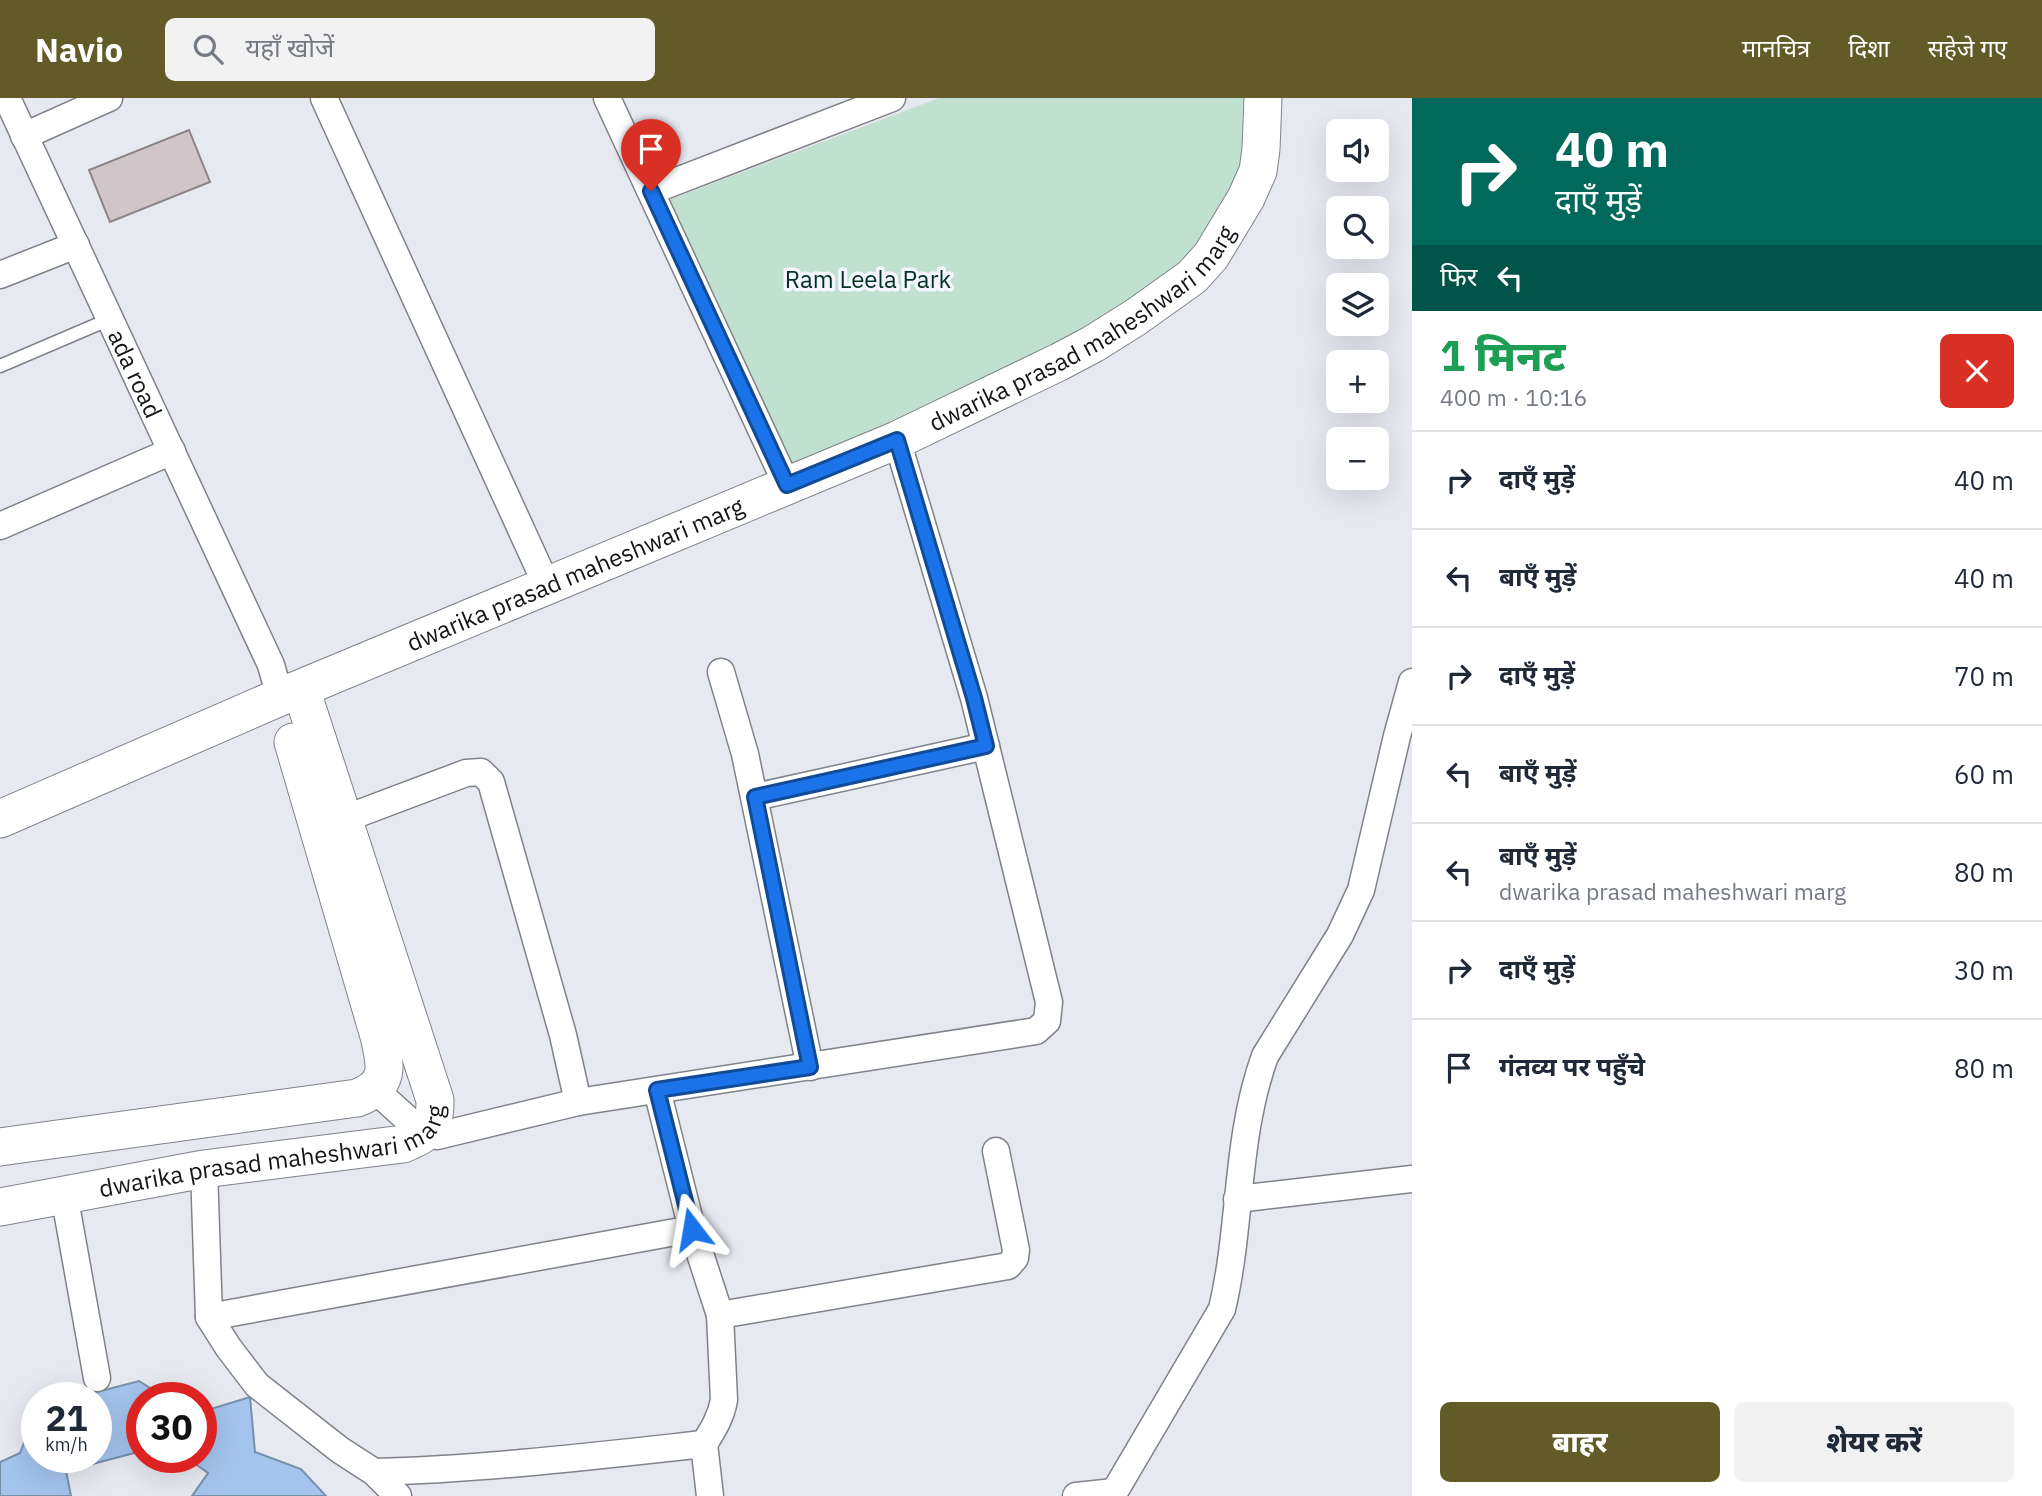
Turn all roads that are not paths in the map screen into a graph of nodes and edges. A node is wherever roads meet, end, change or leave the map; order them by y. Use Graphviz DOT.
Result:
graph roads {
  1 [pos="7,98"];
  2 [pos="109,98"];
  3 [pos="324,98"];
  4 [pos="607,98"];
  5 [pos="892,98"];
  6 [pos="1263,98"];
  7 [pos="24,136"];
  8 [pos="651,191"];
  9 [pos="75,245"];
  10 [pos="0,275"];
  11 [pos="110,319"];
  12 [pos="0,366"];
  13 [pos="897,440"];
  14 [pos="172,452"];
  15 [pos="787,485"];
  16 [pos="0,526"];
  17 [pos="547,586"];
  18 [pos="721,672"];
  19 [pos="1411,691"];
  20 [pos="290,693"];
  21 [pos="986,746"];
  22 [pos="755,797"];
  23 [pos="0,819"];
  24 [pos="344,819"];
  25 [pos="810,1067"];
  26 [pos="374,1089"];
  27 [pos="657,1090"];
  28 [pos="578,1102"];
  29 [pos="424,1135"];
  30 [pos="0,1147"];
  31 [pos="996,1151"];
  32 [pos="204,1169"];
  33 [pos="1412,1179"];
  34 [pos="64,1194"];
  35 [pos="1237,1199"];
  36 [pos="0,1207"];
  37 [pos="692,1229"];
  38 [pos="720,1315"];
  39 [pos="209,1317"];
  40 [pos="97,1378"];
  41 [pos="704,1444"];
  42 [pos="374,1472"];
  43 [pos="1113,1494"];
  44 [pos="398,1496"];
  45 [pos="710,1496"];
  46 [pos="1076,1496"];
  1 -- 7 [label="street, ada road"];
  2 -- 7 [label="street"];
  3 -- 17 [label="street"];
  4 -- 8 [label="street"];
  5 -- 8 [label="street"];
  6 -- 13 [label="street, dwarika prasad maheshwari marg"];
  7 -- 9 [label="street, ada road"];
  8 -- 15 [label="street"];
  9 -- 10 [label="street"];
  9 -- 11 [label="street, ada road"];
  11 -- 12 [label="lane"];
  11 -- 14 [label="street, ada road"];
  13 -- 15 [label="street, dwarika prasad maheshwari marg"];
  13 -- 21 [label="street"];
  14 -- 16 [label="street"];
  14 -- 20 [label="street, ada road"];
  15 -- 17 [label="street, dwarika prasad maheshwari marg"];
  17 -- 20 [label="street, dwarika prasad maheshwari marg"];
  18 -- 22 [label="street"];
  19 -- 35 [label="street"];
  20 -- 23 [label="street, dwarika prasad maheshwari marg"];
  20 -- 24 [label="street, dwarika prasad maheshwari marg"];
  20 -- 26 [label="street, dwarika prasad maheshwari marg"];
  21 -- 22 [label="street"];
  21 -- 25 [label="street"];
  22 -- 25 [label="street"];
  24 -- 28 [label="street"];
  24 -- 29 [label="street, dwarika prasad maheshwari marg"];
  25 -- 27 [label="street"];
  26 -- 29 [label="street"];
  26 -- 30 [label="street, dwarika prasad maheshwari marg"];
  27 -- 28 [label="street"];
  27 -- 37 [label="street"];
  28 -- 29 [label="street"];
  29 -- 32 [label="street, dwarika prasad maheshwari marg"];
  31 -- 38 [label="street"];
  32 -- 34 [label="street, dwarika prasad maheshwari marg"];
  32 -- 39 [label="street"];
  33 -- 35 [label="street"];
  34 -- 36 [label="street, dwarika prasad maheshwari marg"];
  34 -- 40 [label="street"];
  35 -- 43 [label="street"];
  37 -- 38 [label="street"];
  37 -- 39 [label="street"];
  38 -- 41 [label="street"];
  39 -- 42 [label="street"];
  41 -- 42 [label="street"];
  41 -- 45 [label="street"];
  42 -- 44 [label="street"];
  43 -- 46 [label="street"];
}
